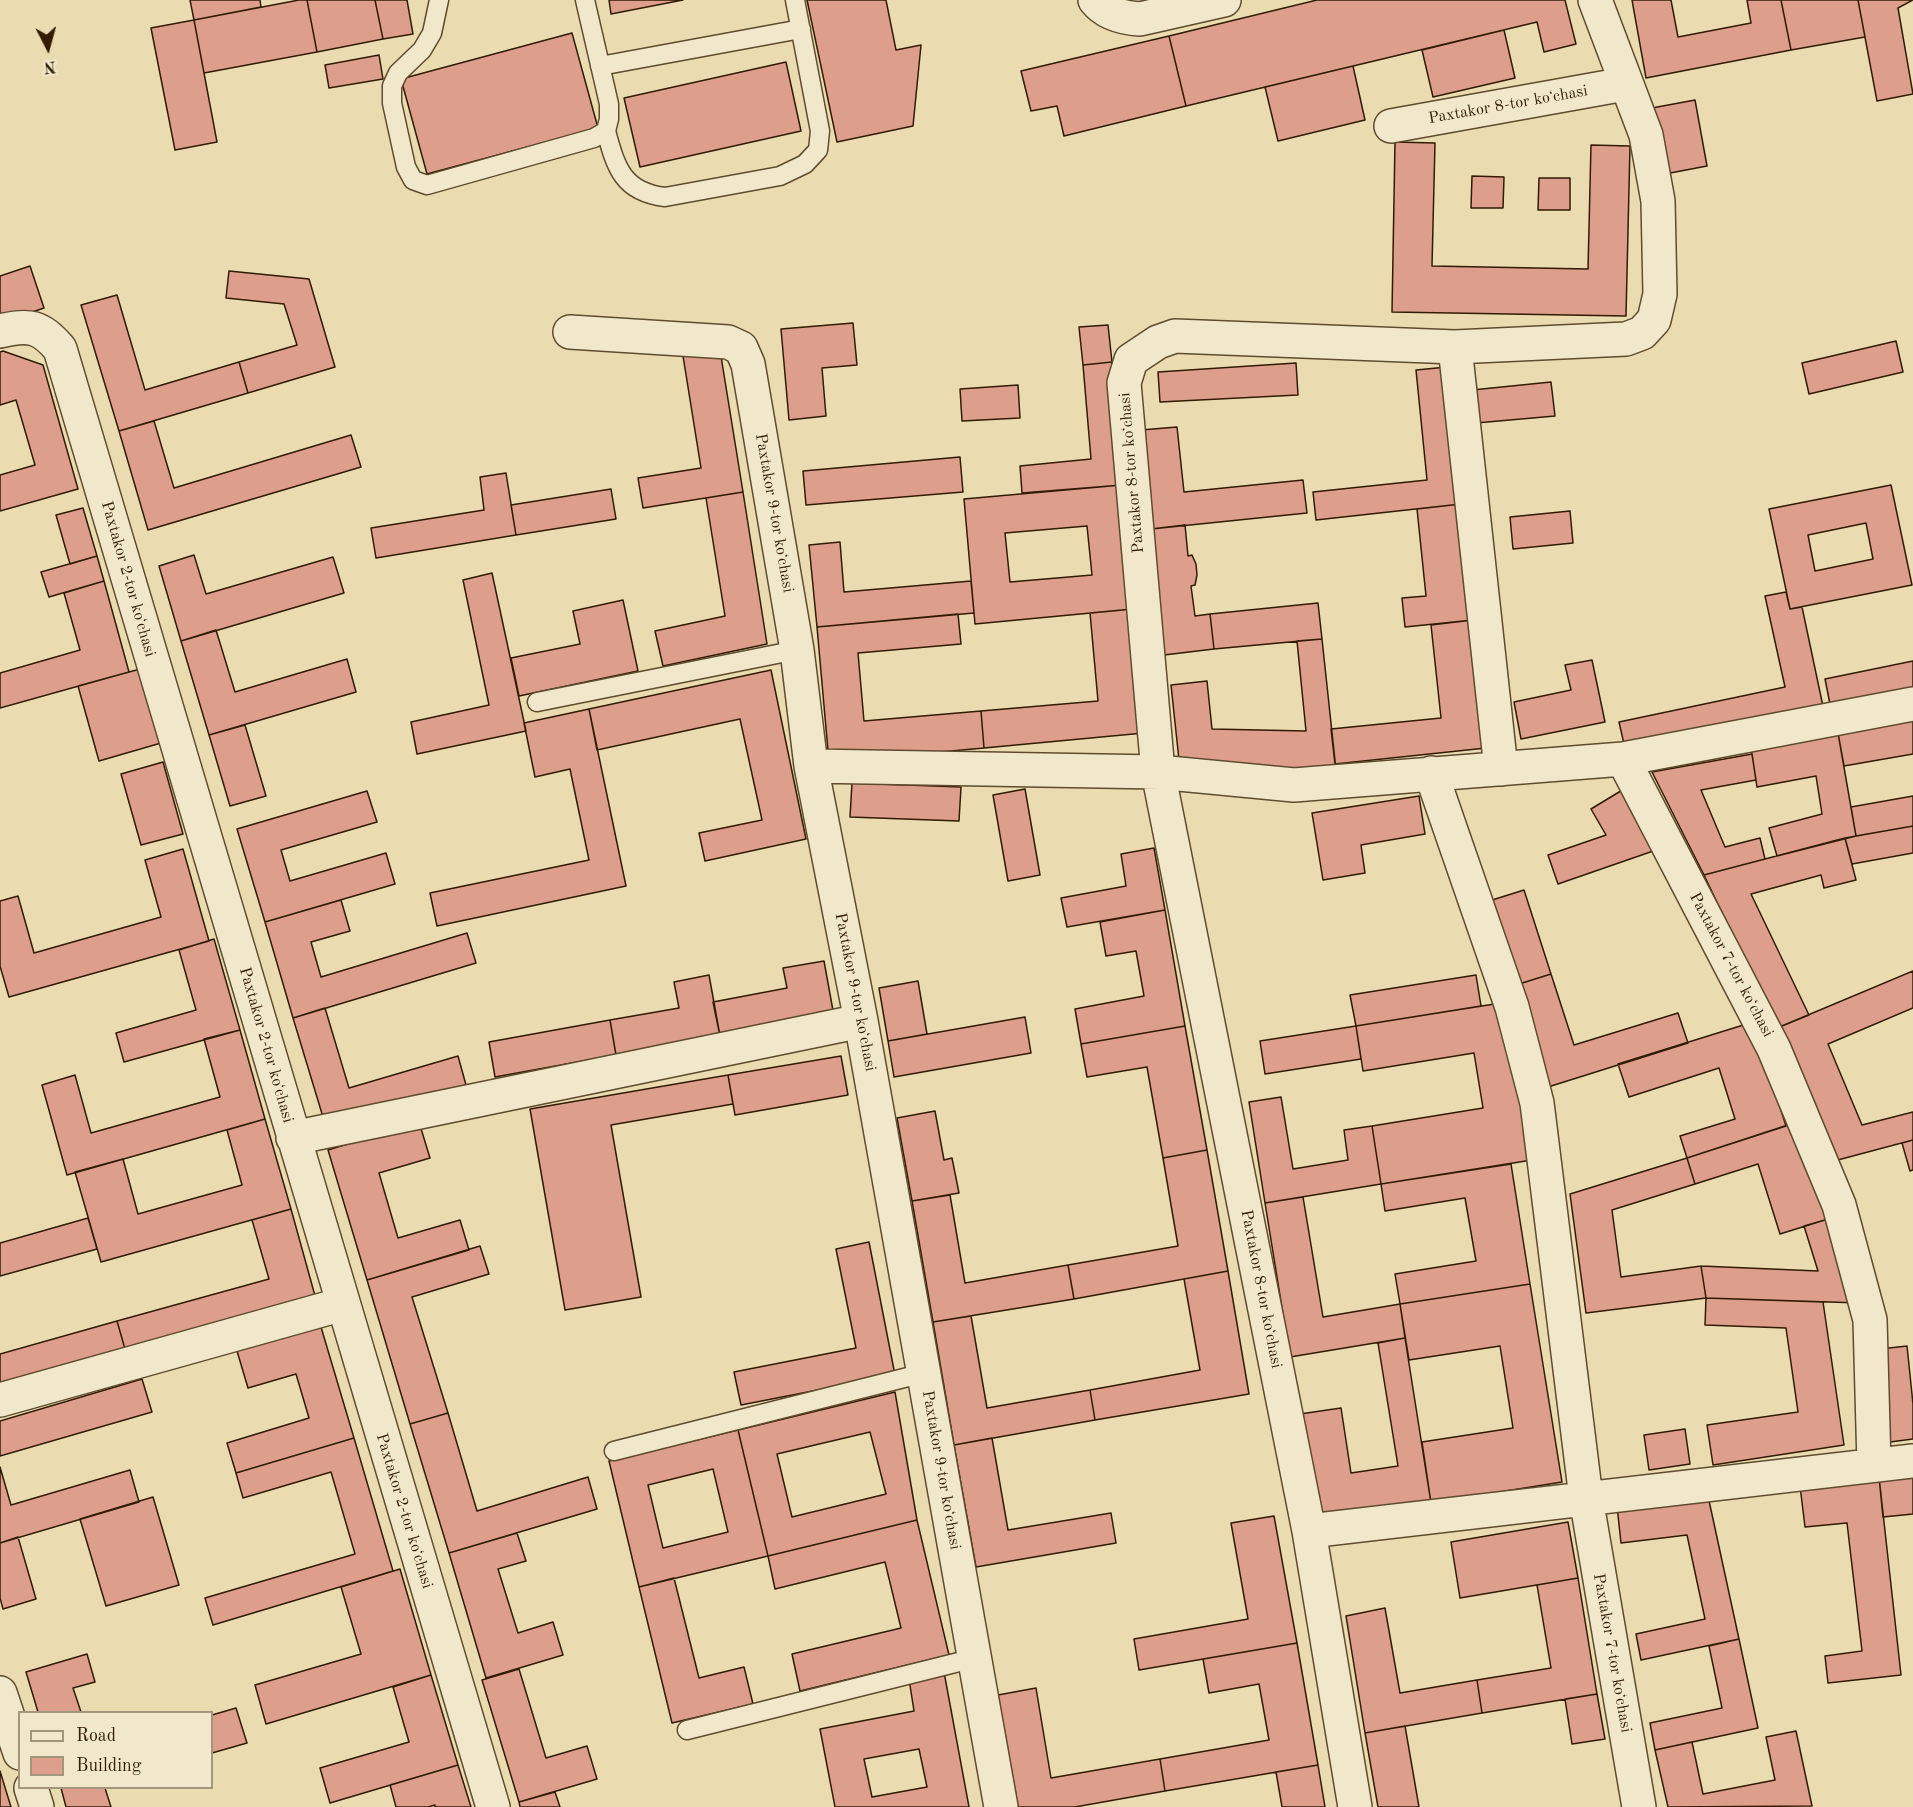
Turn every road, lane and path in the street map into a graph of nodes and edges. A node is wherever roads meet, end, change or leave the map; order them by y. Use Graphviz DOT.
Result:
graph roads {
  1 [pos="440,0"];
  2 [pos="585,0"];
  3 [pos="795,0"];
  4 [pos="1095,0"];
  5 [pos="1224,0"];
  6 [pos="1595,0"];
  7 [pos="801,29"];
  8 [pos="600,66"];
  9 [pos="1625,84"];
  10 [pos="1391,126"];
  11 [pos="606,131"];
  12 [pos="0,331"];
  13 [pos="570,332"];
  14 [pos="1455,347"];
  15 [pos="796,650"];
  16 [pos="537,702"];
  17 [pos="1913,704"];
  18 [pos="1623,759"];
  19 [pos="811,766"];
  20 [pos="1501,769"];
  21 [pos="1158,772"];
  22 [pos="1431,773"];
  23 [pos="861,1021"];
  24 [pos="293,1138"];
  25 [pos="343,1304"];
  26 [pos="924,1372"];
  27 [pos="0,1400"];
  28 [pos="614,1451"];
  29 [pos="1913,1461"];
  30 [pos="1874,1465"];
  31 [pos="1586,1498"];
  32 [pos="1309,1531"];
  33 [pos="975,1658"];
  34 [pos="0,1694"];
  35 [pos="687,1730"];
  36 [pos="18,1747"];
  37 [pos="31,1789"];
  38 [pos="37,1807"];
  39 [pos="493,1807"];
  40 [pos="1001,1807"];
  41 [pos="1355,1807"];
  42 [pos="1638,1807"];
  1 -- 11 [label="lane"];
  2 -- 8 [label="lane"];
  3 -- 7 [label="lane"];
  4 -- 5 [label="street"];
  6 -- 9 [label="street, Paxtakor 8-tor koʻchasi"];
  7 -- 8 [label="lane"];
  7 -- 11 [label="lane"];
  8 -- 11 [label="lane"];
  9 -- 10 [label="street, Paxtakor 8-tor koʻchasi"];
  9 -- 14 [label="street, Paxtakor 8-tor koʻchasi"];
  12 -- 24 [label="street, Paxtakor 2-tor koʻchasi"];
  13 -- 15 [label="street, Paxtakor 9-tor koʻchasi"];
  14 -- 20 [label="street"];
  14 -- 21 [label="street, Paxtakor 8-tor koʻchasi"];
  15 -- 16 [label="lane"];
  15 -- 19 [label="street, Paxtakor 9-tor koʻchasi"];
  17 -- 18 [label="street"];
  18 -- 20 [label="street"];
  18 -- 30 [label="street, Paxtakor 7-tor koʻchasi"];
  19 -- 21 [label="street"];
  19 -- 23 [label="street, Paxtakor 9-tor koʻchasi"];
  20 -- 22 [label="street"];
  21 -- 22 [label="street"];
  21 -- 32 [label="street, Paxtakor 8-tor koʻchasi"];
  22 -- 31 [label="street, Paxtakor 7-tor koʻchasi"];
  23 -- 24 [label="street"];
  23 -- 26 [label="street, Paxtakor 9-tor koʻchasi"];
  24 -- 25 [label="street, Paxtakor 2-tor koʻchasi"];
  25 -- 27 [label="street"];
  25 -- 39 [label="street, Paxtakor 2-tor koʻchasi"];
  26 -- 28 [label="lane"];
  26 -- 33 [label="street, Paxtakor 9-tor koʻchasi"];
  29 -- 30 [label="street"];
  30 -- 31 [label="street"];
  31 -- 32 [label="street"];
  31 -- 42 [label="street, Paxtakor 7-tor koʻchasi"];
  32 -- 41 [label="street, Paxtakor 8-tor koʻchasi"];
  33 -- 35 [label="lane"];
  33 -- 40 [label="street, Paxtakor 9-tor koʻchasi"];
  34 -- 36 [label="street"];
  37 -- 38 [label="street"];
}
